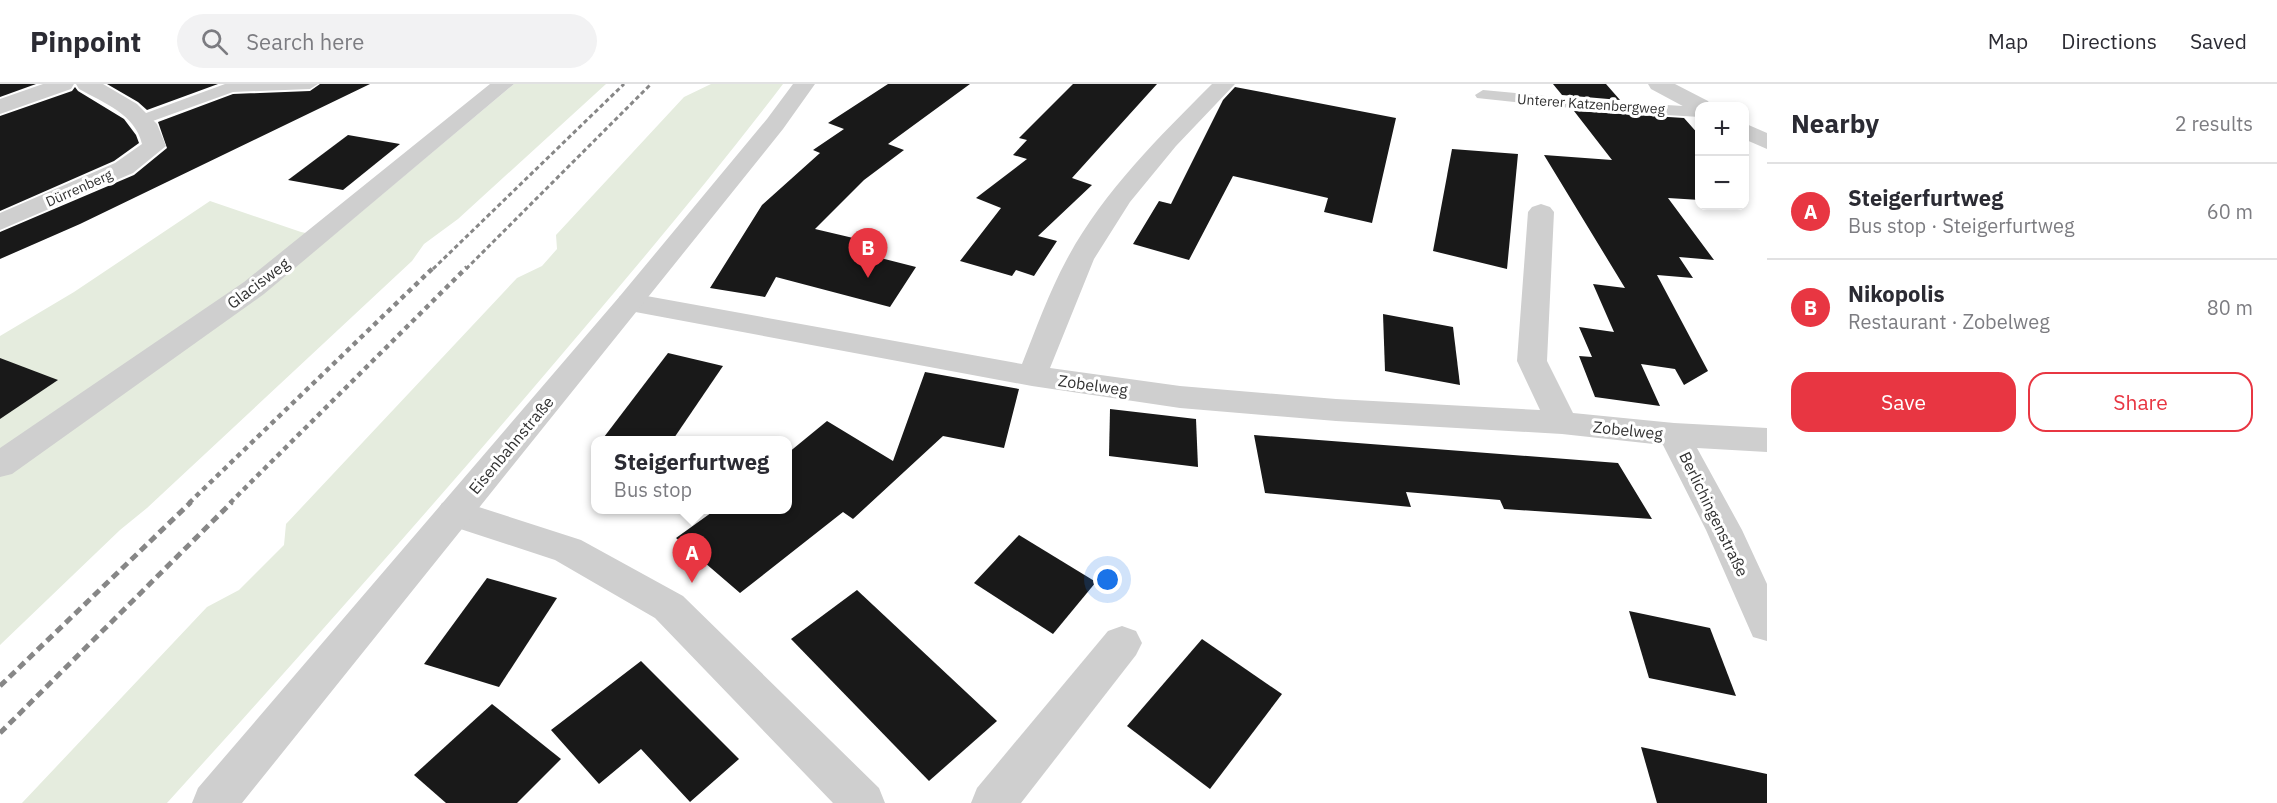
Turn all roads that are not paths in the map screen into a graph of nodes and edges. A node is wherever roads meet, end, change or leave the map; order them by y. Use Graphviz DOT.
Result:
graph roads {
  1 [pos="63,84"];
  2 [pos="87,84"];
  3 [pos="310,84"];
  4 [pos="503,84"];
  5 [pos="804,84"];
  6 [pos="1224,84"];
  7 [pos="1659,84"];
  8 [pos="1483,95"];
  9 [pos="1695,103"];
  10 [pos="0,107"];
  11 [pos="1695,112"];
  12 [pos="144,119"];
  13 [pos="1749,133"];
  14 [pos="1767,142"];
  15 [pos="1541,212"];
  16 [pos="0,222"];
  17 [pos="630,302"];
  18 [pos="1032,376"];
  19 [pos="1562,423"];
  20 [pos="1674,435"];
  21 [pos="1767,440"];
  22 [pos="0,465"];
  23 [pos="454,513"];
  24 [pos="1767,625"];
  25 [pos="1122,644"];
  26 [pos="214,803"];
  27 [pos="864,803"];
  28 [pos="993,803"];
  1 -- 10 [label="street"];
  2 -- 12 [label="street"];
  3 -- 12 [label="lane"];
  4 -- 22 [label="street, Glacisweg"];
  5 -- 17 [label="street, Eisenbahnstraße"];
  6 -- 18 [label="street"];
  7 -- 9 [label="street, Unterer Katzenbergweg"];
  8 -- 11 [label="lane, Unterer Katzenbergweg"];
  12 -- 16 [label="street, Dürrenberg"];
  13 -- 14 [label="street"];
  15 -- 19 [label="street"];
  17 -- 18 [label="street, Zobelweg"];
  17 -- 23 [label="street, Eisenbahnstraße"];
  18 -- 19 [label="street, Zobelweg"];
  19 -- 20 [label="street, Zobelweg"];
  20 -- 21 [label="street, Zobelweg"];
  20 -- 24 [label="street, Berlichingenstraße"];
  23 -- 26 [label="street, Eisenbahnstraße"];
  23 -- 27 [label="street"];
  25 -- 28 [label="street"];
}
